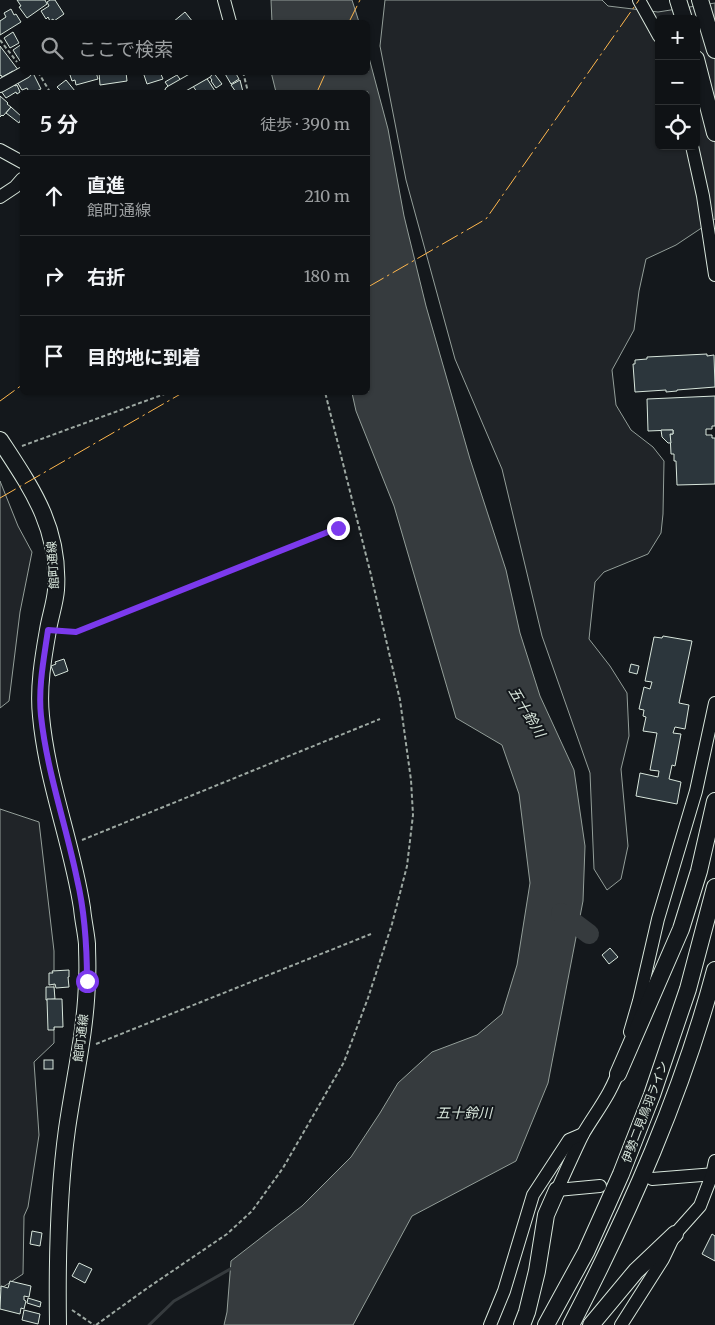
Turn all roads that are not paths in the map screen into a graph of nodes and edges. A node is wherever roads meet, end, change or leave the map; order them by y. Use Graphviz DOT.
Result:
graph roads {
  1 [pos="224,0"];
  2 [pos="639,0"];
  3 [pos="678,0"];
  4 [pos="700,0"];
  5 [pos="683,15"];
  6 [pos="229,20"];
  7 [pos="655,29"];
  8 [pos="715,50"];
  9 [pos="696,60"];
  10 [pos="20,69"];
  11 [pos="201,75"];
  12 [pos="0,86"];
  13 [pos="175,90"];
  14 [pos="715,133"];
  15 [pos="0,150"];
  16 [pos="693,150"];
  17 [pos="20,161"];
  18 [pos="20,182"];
  19 [pos="0,197"];
  20 [pos="715,276"];
  21 [pos="4,446"];
  22 [pos="715,704"];
  23 [pos="715,801"];
  24 [pos="715,887"];
  25 [pos="715,970"];
  26 [pos="618,1074"];
  27 [pos="583,1134"];
  28 [pos="715,1161"];
  29 [pos="713,1174"];
  30 [pos="652,1179"];
  31 [pos="600,1186"];
  32 [pos="557,1190"];
  33 [pos="675,1234"];
  34 [pos="58,1325"];
  35 [pos="490,1325"];
  36 [pos="522,1325"];
  37 [pos="546,1325"];
  38 [pos="572,1325"];
  39 [pos="592,1325"];
  40 [pos="621,1325"];
  1 -- 6 [label="street"];
  2 -- 7 [label="street"];
  3 -- 5 [label="main road"];
  4 -- 8 [label="main road"];
  9 -- 14 [label="main road"];
  10 -- 12 [label="street"];
  11 -- 13 [label="street"];
  15 -- 17 [label="street"];
  16 -- 20 [label="street"];
  18 -- 19 [label="street"];
  21 -- 34 [label="main road, 館町通線"];
  22 -- 26 [label="street"];
  23 -- 26 [label="main road"];
  24 -- 37 [label="main road, 伊勢二見鳥羽ライン"];
  25 -- 38 [label="main road, 伊勢二見鳥羽ライン"];
  26 -- 27 [label="street"];
  27 -- 32 [label="street"];
  27 -- 35 [label="street"];
  28 -- 29 [label="street"];
  29 -- 30 [label="street"];
  29 -- 33 [label="street"];
  31 -- 32 [label="street"];
  32 -- 36 [label="main road"];
  33 -- 39 [label="main road"];
  33 -- 40 [label="street"];
}
